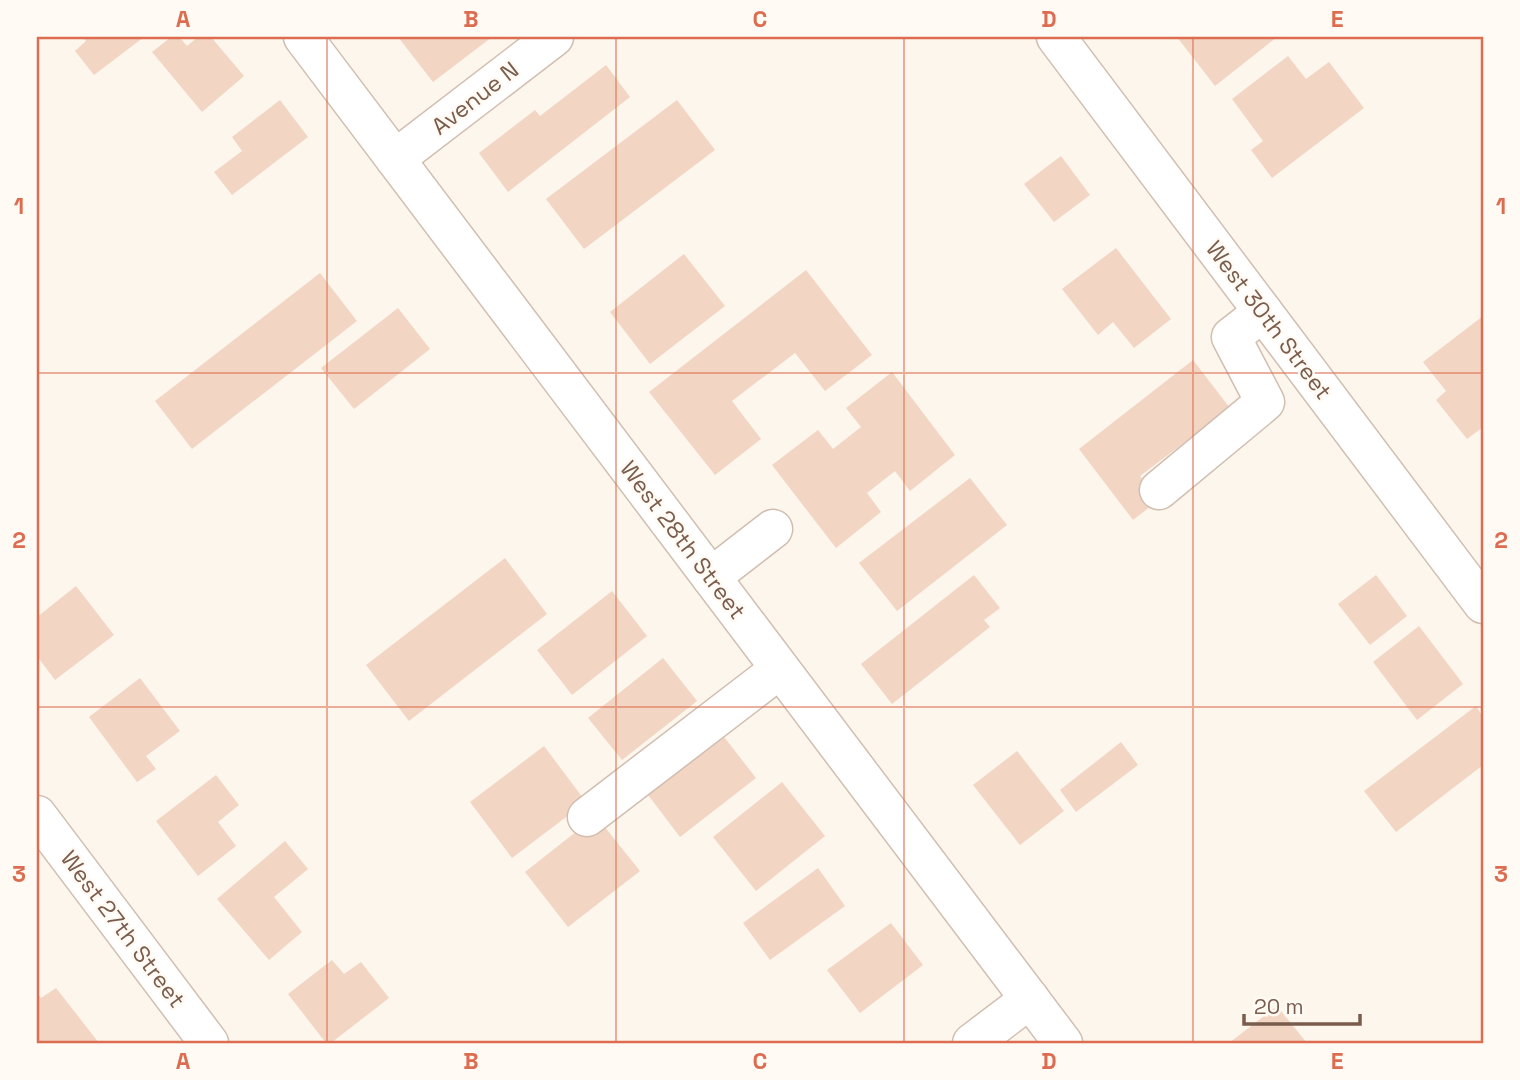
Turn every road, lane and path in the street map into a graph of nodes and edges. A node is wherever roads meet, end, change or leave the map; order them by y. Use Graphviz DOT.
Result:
graph roads {
  1 [pos="303,37"];
  2 [pos="554,37"];
  3 [pos="1056,37"];
  4 [pos="395,159"];
  5 [pos="1263,312"];
  6 [pos="1159,490"];
  7 [pos="773,529"];
  8 [pos="710,577"];
  9 [pos="1483,604"];
  10 [pos="780,669"];
  11 [pos="37,815"];
  12 [pos="587,817"];
  13 [pos="1030,999"];
  14 [pos="209,1043"];
  15 [pos="972,1043"];
  16 [pos="1063,1043"];
  1 -- 4 [label="street, West 28th Street"];
  2 -- 4 [label="street, Avenue N"];
  3 -- 5 [label="street, West 30th Street"];
  4 -- 8 [label="street, West 28th Street"];
  5 -- 6 [label="street"];
  5 -- 9 [label="street, West 30th Street"];
  7 -- 8 [label="street"];
  8 -- 10 [label="street, West 28th Street"];
  10 -- 12 [label="street"];
  10 -- 13 [label="street, West 28th Street"];
  11 -- 14 [label="street, West 27th Street"];
  13 -- 15 [label="street"];
  13 -- 16 [label="street, West 28th Street"];
}
